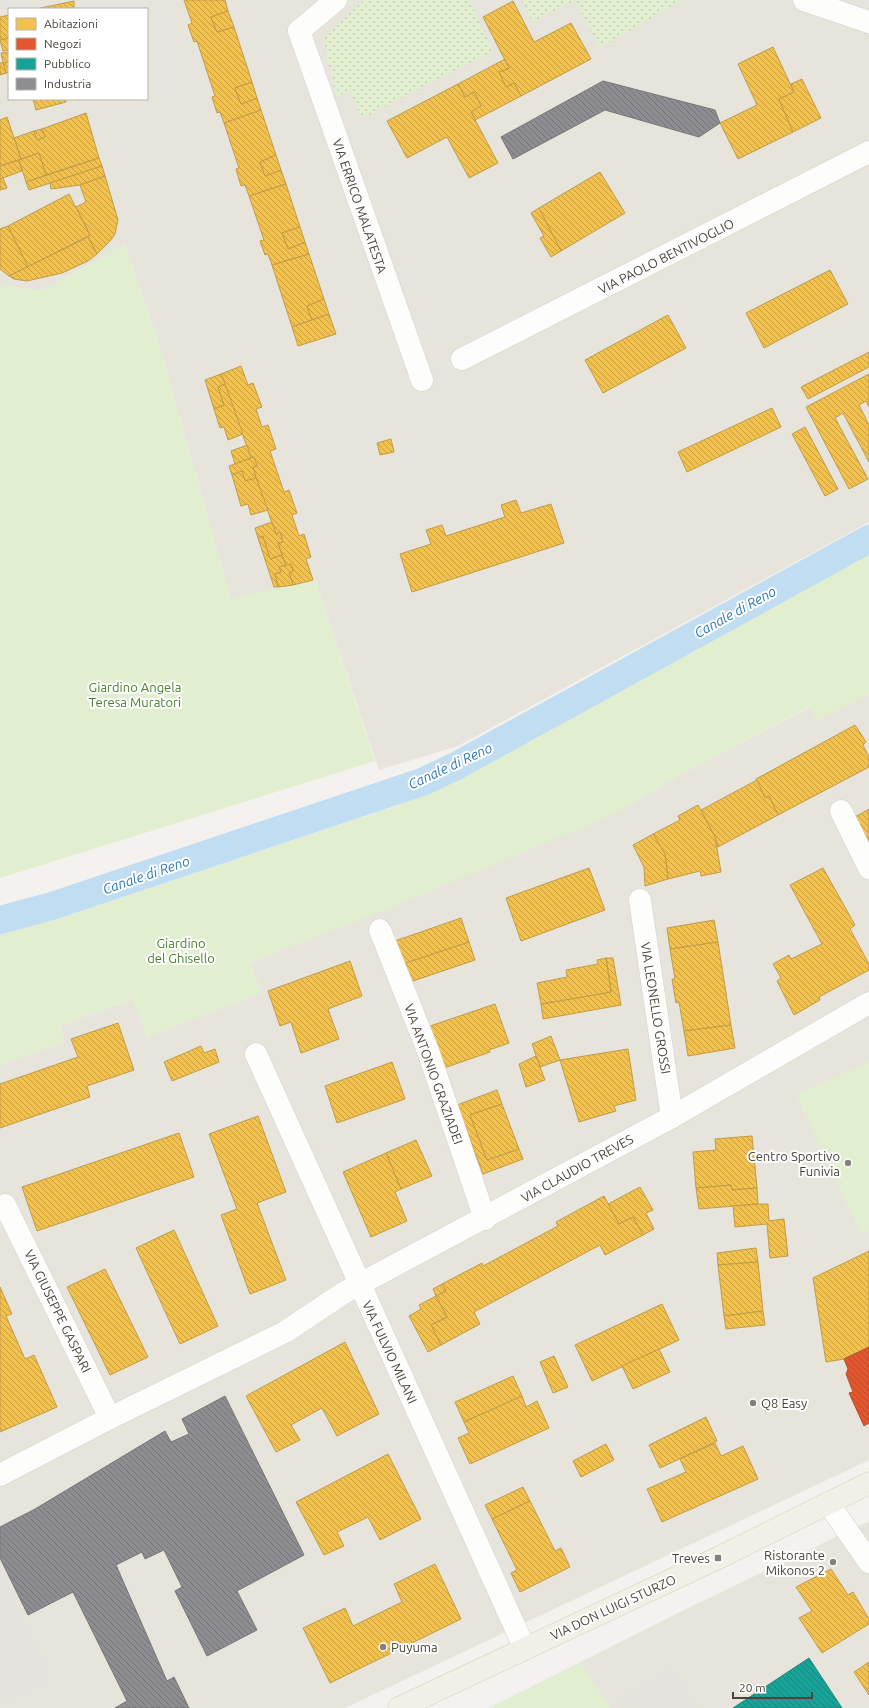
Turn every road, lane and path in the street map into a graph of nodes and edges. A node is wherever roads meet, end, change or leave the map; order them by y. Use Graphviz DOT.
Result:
graph roads {
  1 [pos="336,0"];
  2 [pos="804,0"];
  3 [pos="869,22"];
  4 [pos="869,152"];
  5 [pos="462,359"];
  6 [pos="422,380"];
  7 [pos="841,812"];
  8 [pos="869,868"];
  9 [pos="640,900"];
  10 [pos="380,930"];
  11 [pos="869,1003"];
  12 [pos="256,1054"];
  13 [pos="672,1116"];
  14 [pos="5,1205"];
  15 [pos="485,1218"];
  16 [pos="359,1285"];
  17 [pos="110,1418"];
  18 [pos="0,1475"];
  19 [pos="869,1483"];
  20 [pos="828,1503"];
  21 [pos="869,1562"];
  22 [pos="525,1649"];
  23 [pos="399,1708"];
  1 -- 6 [label="street, VIA ERRICO MALATESTA"];
  2 -- 3 [label="street"];
  4 -- 5 [label="street, VIA PAOLO BENTIVOGLIO"];
  7 -- 8 [label="street"];
  9 -- 13 [label="street, VIA LEONELLO GROSSI"];
  10 -- 15 [label="street, VIA ANTONIO GRAZIADEI"];
  11 -- 13 [label="street, VIA CLAUDIO TREVES"];
  12 -- 16 [label="street, VIA FULVIO MILANI"];
  13 -- 15 [label="street, VIA CLAUDIO TREVES"];
  14 -- 17 [label="street, VIA GIUSEPPE GASPARI"];
  15 -- 16 [label="street, VIA CLAUDIO TREVES"];
  16 -- 17 [label="street, VIA CLAUDIO TREVES"];
  16 -- 22 [label="street, VIA FULVIO MILANI"];
  17 -- 18 [label="street"];
  19 -- 20 [label="main road, VIA DON LUIGI STURZO"];
  20 -- 21 [label="street"];
  20 -- 22 [label="main road, VIA DON LUIGI STURZO"];
  22 -- 23 [label="main road, VIA DON LUIGI STURZO"];
}
